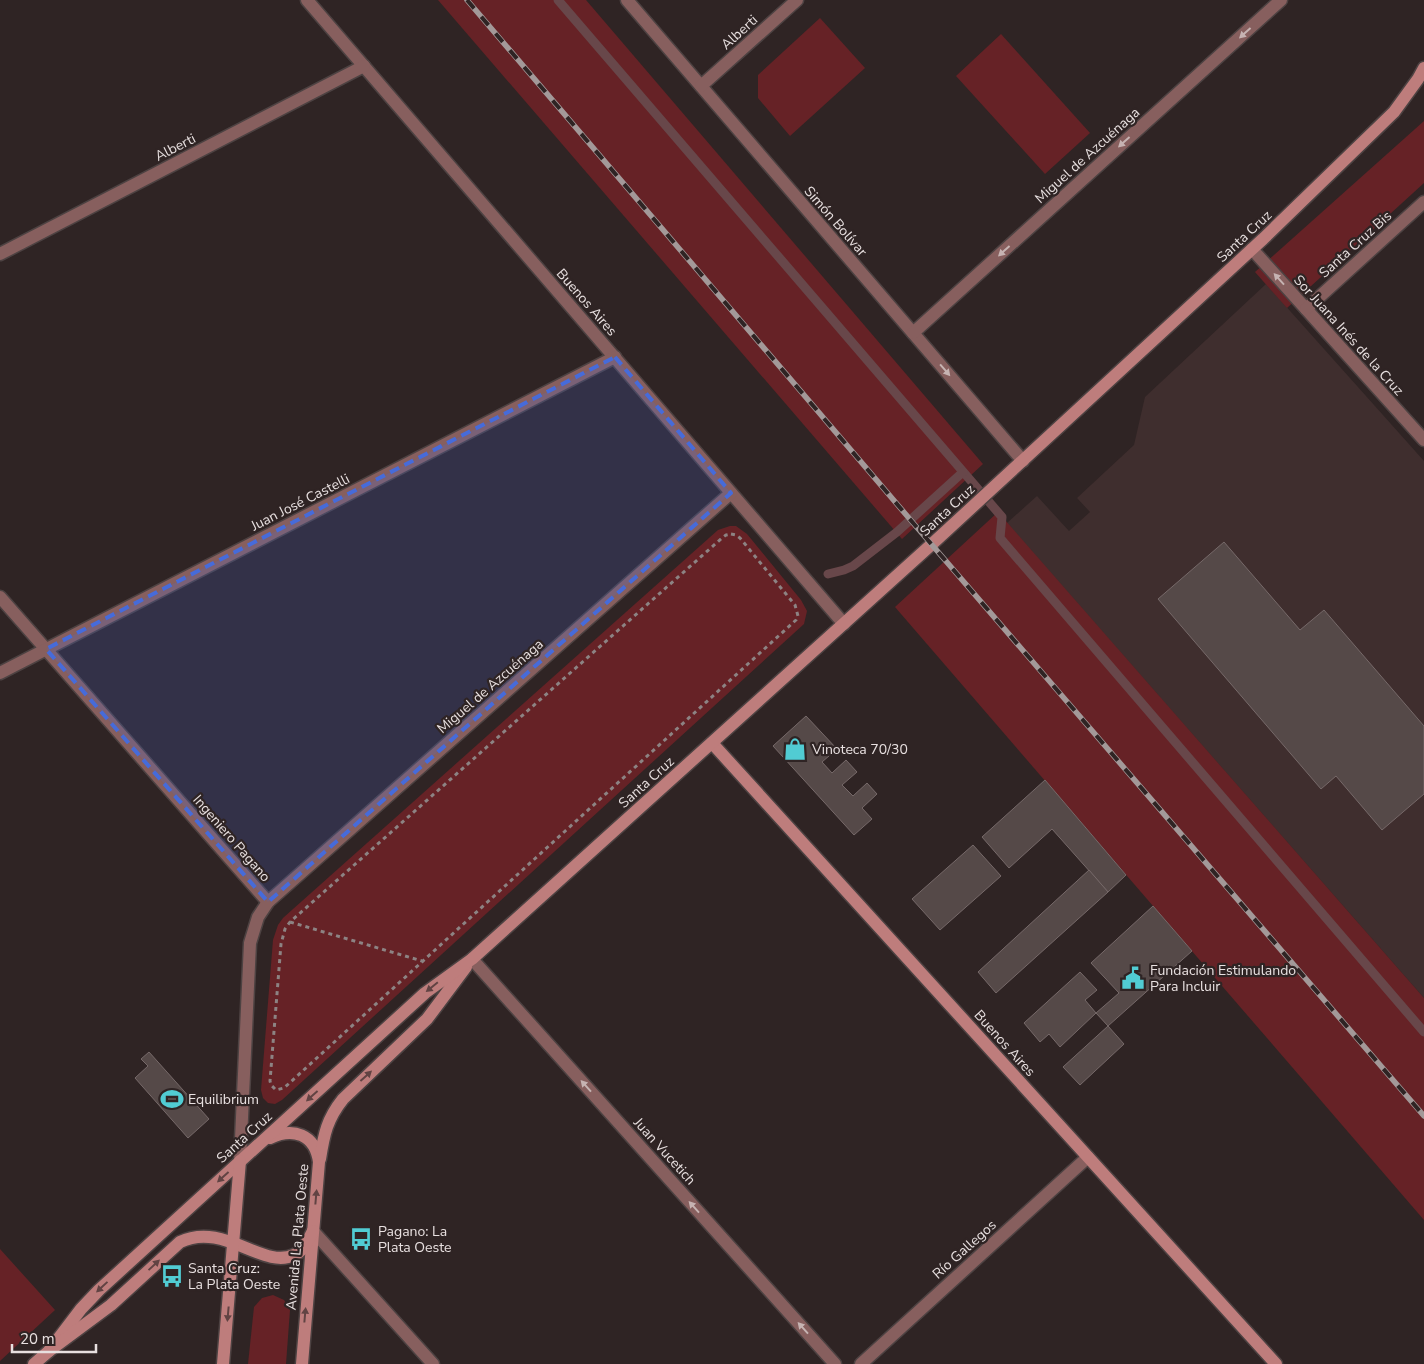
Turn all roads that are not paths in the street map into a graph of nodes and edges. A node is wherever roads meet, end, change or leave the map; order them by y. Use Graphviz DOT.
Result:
graph roads {
  1 [pos="307,0"];
  2 [pos="627,0"];
  3 [pos="797,0"];
  4 [pos="1281,0"];
  5 [pos="364,66"];
  6 [pos="1424,68"];
  7 [pos="701,86"];
  8 [pos="1424,202"];
  9 [pos="1252,249"];
  10 [pos="0,254"];
  11 [pos="1306,309"];
  12 [pos="913,333"];
  13 [pos="615,357"];
  14 [pos="1424,440"];
  15 [pos="1023,461"];
  16 [pos="731,493"];
  17 [pos="0,597"];
  18 [pos="844,624"];
  19 [pos="46,649"];
  20 [pos="0,673"];
  21 [pos="712,742"];
  22 [pos="268,902"];
  23 [pos="472,959"];
  24 [pos="259,1144"];
  25 [pos="1088,1157"];
  26 [pos="240,1161"];
  27 [pos="319,1162"];
  28 [pos="313,1231"];
  29 [pos="234,1243"];
  30 [pos="49,1351"];
  31 [pos="34,1364"];
  32 [pos="224,1364"];
  33 [pos="302,1364"];
  34 [pos="433,1364"];
  35 [pos="835,1364"];
  36 [pos="861,1364"];
  37 [pos="1276,1364"];
  1 -- 5 [label="street, Buenos Aires"];
  2 -- 7 [label="street, Simón Bolívar"];
  3 -- 7 [label="street, Alberti"];
  4 -- 12 [label="street, Miguel de Azcuénaga, one-way"];
  5 -- 10 [label="street, Alberti"];
  5 -- 13 [label="street, Buenos Aires"];
  6 -- 9 [label="main road, Santa Cruz"];
  7 -- 12 [label="street, Simón Bolívar"];
  8 -- 11 [label="street, Santa Cruz Bis"];
  11 -- 9 [label="street, Sor Juana Inés de la Cruz, one-way"];
  9 -- 15 [label="main road, Santa Cruz"];
  11 -- 14 [label="street, Sor Juana Inés de la Cruz"];
  12 -- 15 [label="street, Simón Bolívar, one-way"];
  13 -- 16 [label="street, Buenos Aires"];
  13 -- 19 [label="street, Juan José Castelli"];
  15 -- 18 [label="main road, Santa Cruz"];
  16 -- 18 [label="street, Buenos Aires"];
  16 -- 22 [label="street, Miguel de Azcuénaga"];
  17 -- 19 [label="street, Ingeniero Pagano"];
  18 -- 21 [label="main road, Santa Cruz"];
  19 -- 20 [label="street, Juan José Castelli"];
  19 -- 22 [label="street, Ingeniero Pagano"];
  21 -- 23 [label="main road, Santa Cruz"];
  21 -- 25 [label="main road, Buenos Aires"];
  22 -- 26 [label="street, Ingeniero Pagano"];
  23 -- 24 [label="main road, Santa Cruz, one-way"];
  27 -- 23 [label="main road, Santa Cruz, one-way"];
  35 -- 23 [label="street, Juan Vucetich, one-way"];
  24 -- 26 [label="main road, Santa Cruz"];
  24 -- 27 [label="main road, Avenida La Plata Oeste"];
  25 -- 36 [label="street, Río Gallegos"];
  25 -- 37 [label="main road, Buenos Aires"];
  26 -- 29 [label="main road"];
  26 -- 30 [label="main road, Santa Cruz, one-way"];
  28 -- 27 [label="main road, Avenida La Plata Oeste, one-way"];
  28 -- 29 [label="main road, Santa Cruz"];
  33 -- 28 [label="main road, Avenida La Plata Oeste, one-way"];
  28 -- 34 [label="street"];
  30 -- 29 [label="main road, Santa Cruz, one-way"];
  29 -- 32 [label="main road, one-way"];
  30 -- 31 [label="main road, Santa Cruz"];
}
